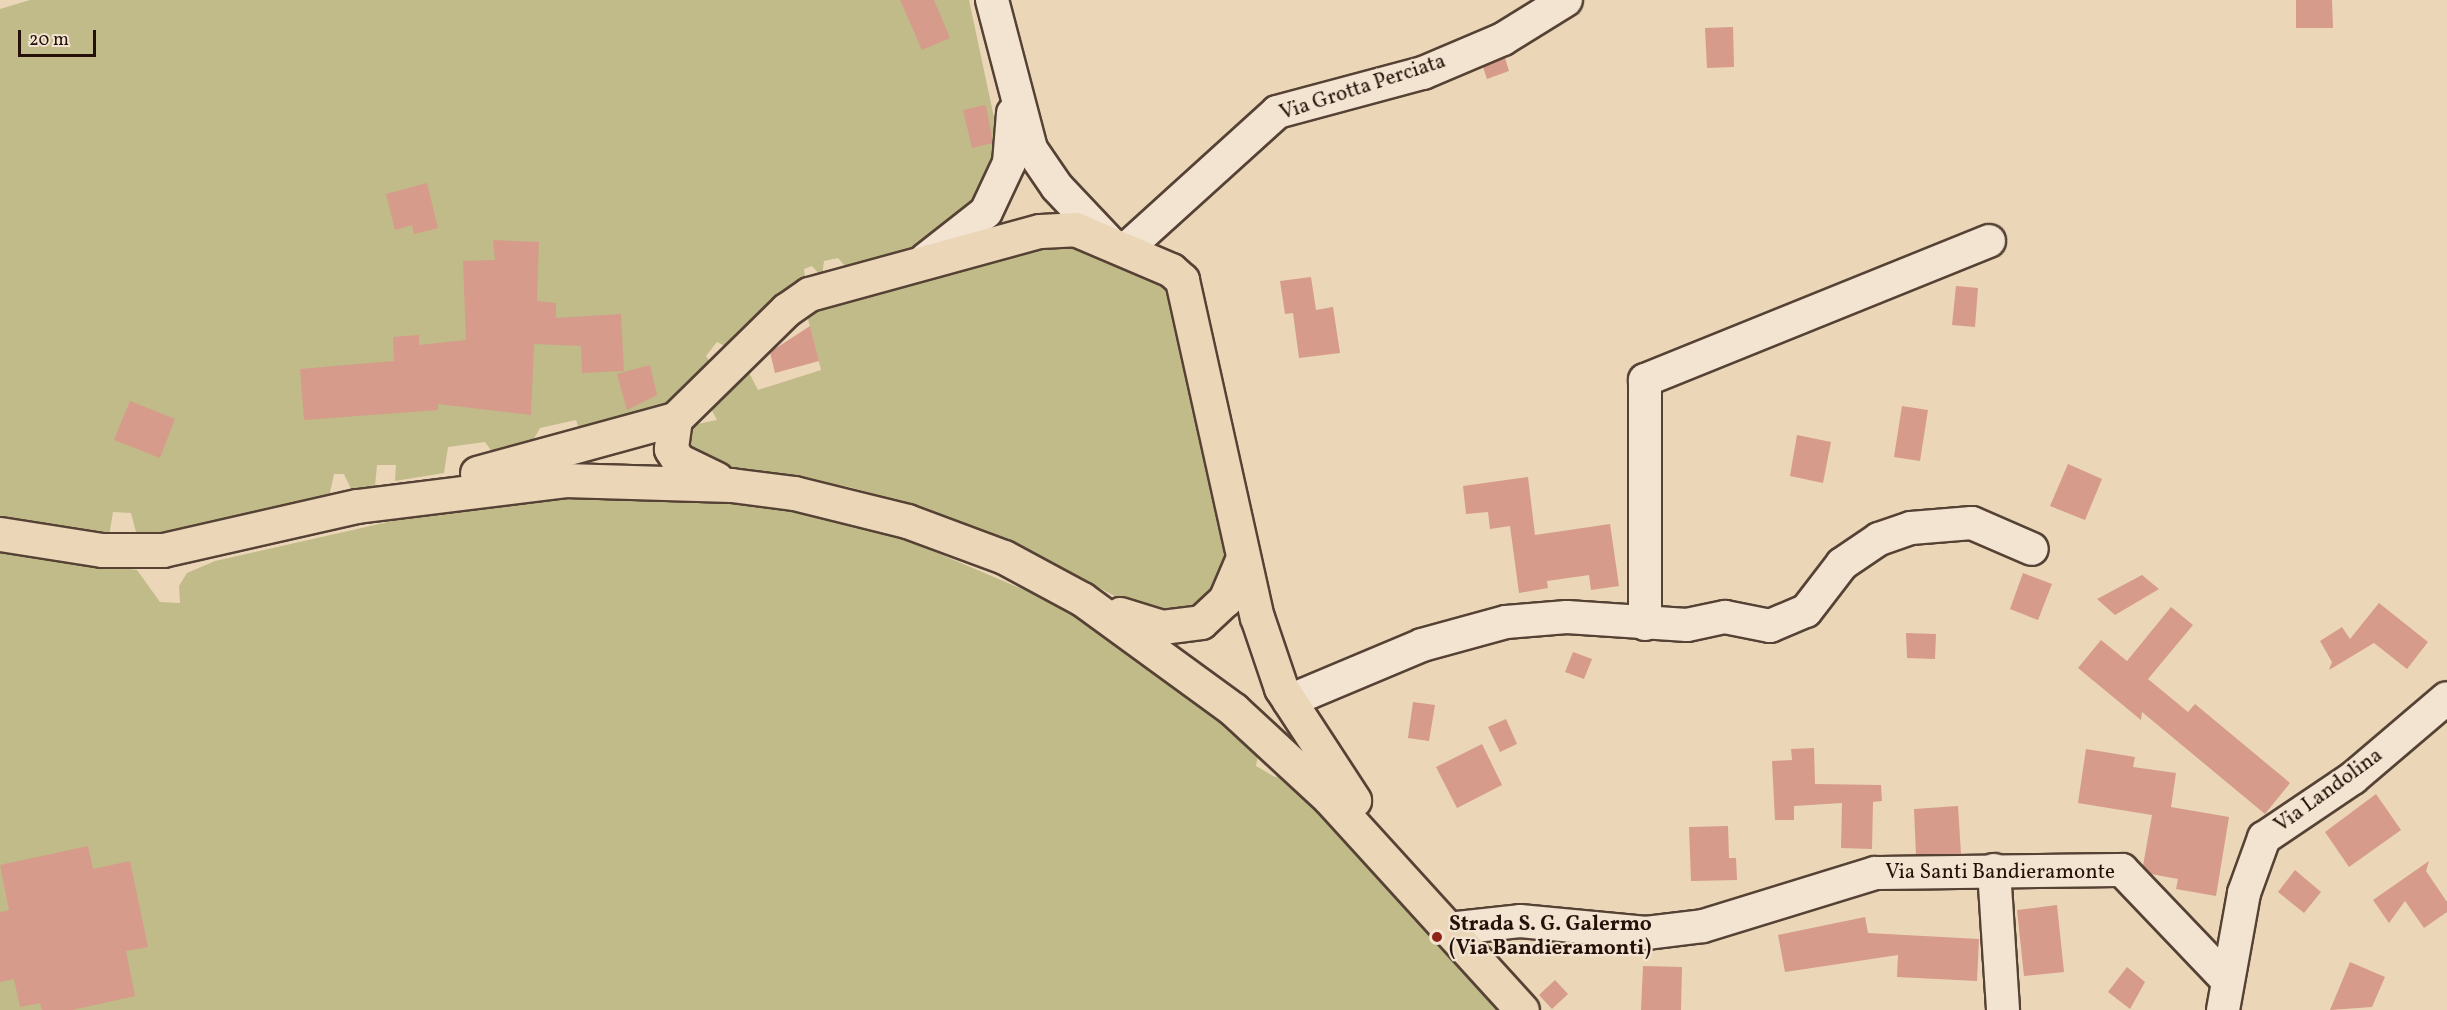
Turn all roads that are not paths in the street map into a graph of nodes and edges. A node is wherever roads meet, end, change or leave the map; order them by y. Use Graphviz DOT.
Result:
graph roads {
  1 [pos="992,0"];
  2 [pos="1566,0"];
  3 [pos="1012,79"];
  4 [pos="1989,241"];
  5 [pos="1118,247"];
  6 [pos="924,260"];
  7 [pos="675,419"];
  8 [pos="730,485"];
  9 [pos="357,506"];
  10 [pos="0,534"];
  11 [pos="2032,549"];
  12 [pos="1242,560"];
  13 [pos="1082,599"];
  14 [pos="1645,624"];
  15 [pos="2447,698"];
  16 [pos="1295,711"];
  17 [pos="1272,744"];
  18 [pos="1994,870"];
  19 [pos="1442,922"];
  20 [pos="2225,995"];
  21 [pos="1522,1010"];
  22 [pos="2003,1010"];
  1 -- 3 [label="street"];
  2 -- 5 [label="street, Via Grotta Perciata"];
  3 -- 5 [label="street"];
  3 -- 6 [label="street"];
  4 -- 14 [label="street"];
  5 -- 6 [label="main road"];
  5 -- 12 [label="main road"];
  6 -- 7 [label="main road"];
  7 -- 8 [label="main road"];
  7 -- 9 [label="main road"];
  8 -- 9 [label="main road"];
  8 -- 13 [label="main road"];
  9 -- 10 [label="main road"];
  11 -- 14 [label="street"];
  12 -- 13 [label="main road"];
  12 -- 16 [label="main road"];
  13 -- 17 [label="main road"];
  14 -- 16 [label="street"];
  15 -- 20 [label="street, Via Landolina"];
  16 -- 17 [label="street"];
  16 -- 19 [label="main road"];
  17 -- 19 [label="main road"];
  18 -- 19 [label="street, Via Santi Bandieramonte"];
  18 -- 20 [label="street, Via Santi Bandieramonte"];
  18 -- 22 [label="street"];
  19 -- 21 [label="main road"];
}
